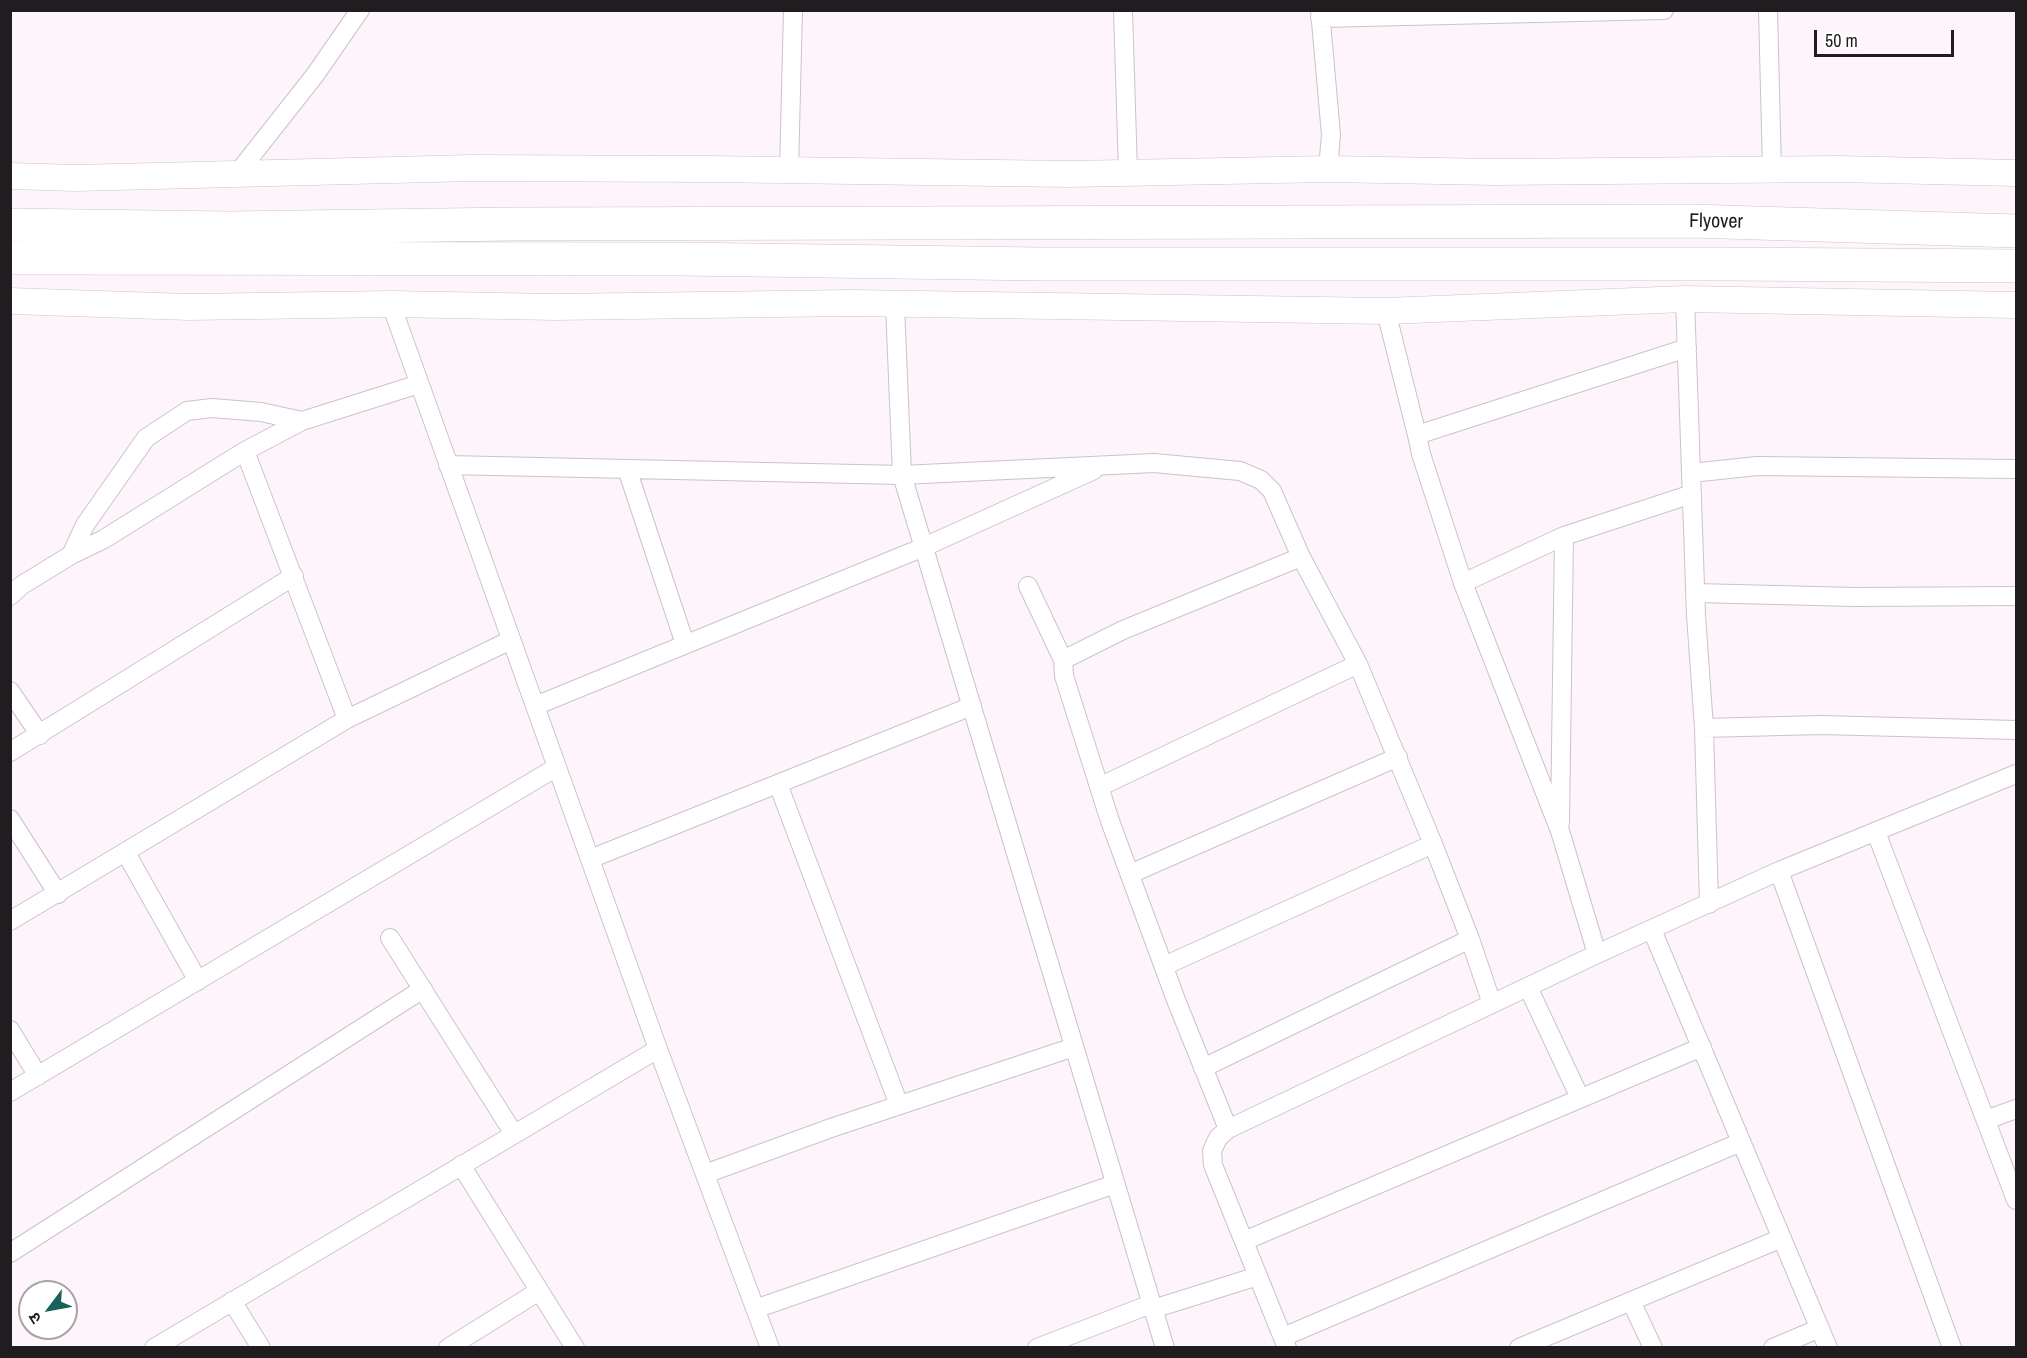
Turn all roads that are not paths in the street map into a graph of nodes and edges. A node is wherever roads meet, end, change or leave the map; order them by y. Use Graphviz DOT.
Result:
graph roads {
  1 [pos="360,10"];
  2 [pos="793,10"];
  3 [pos="1123,10"];
  4 [pos="1664,10"];
  5 [pos="1768,10"];
  6 [pos="1320,14"];
  7 [pos="1328,169"];
  8 [pos="789,170"];
  9 [pos="1772,170"];
  10 [pos="1128,173"];
  11 [pos="2016,173"];
  12 [pos="237,174"];
  13 [pos="10,176"];
  14 [pos="10,225"];
  15 [pos="2016,231"];
  16 [pos="10,258"];
  17 [pos="2016,266"];
  18 [pos="1685,299"];
  19 [pos="10,301"];
  20 [pos="390,304"];
  21 [pos="895,305"];
  22 [pos="2016,305"];
  23 [pos="1386,311"];
  24 [pos="1687,348"];
  25 [pos="419,384"];
  26 [pos="302,421"];
  27 [pos="1417,435"];
  28 [pos="245,451"];
  29 [pos="448,465"];
  30 [pos="1103,466"];
  31 [pos="627,469"];
  32 [pos="2016,469"];
  33 [pos="1691,473"];
  34 [pos="902,475"];
  35 [pos="1692,494"];
  36 [pos="1564,536"];
  37 [pos="924,547"];
  38 [pos="70,555"];
  39 [pos="1300,557"];
  40 [pos="294,576"];
  41 [pos="1463,583"];
  42 [pos="1028,585"];
  43 [pos="1696,593"];
  44 [pos="10,596"];
  45 [pos="2016,596"];
  46 [pos="511,640"];
  47 [pos="685,644"];
  48 [pos="1063,660"];
  49 [pos="1359,663"];
  50 [pos="10,691"];
  51 [pos="535,706"];
  52 [pos="972,706"];
  53 [pos="347,719"];
  54 [pos="1704,728"];
  55 [pos="2016,730"];
  56 [pos="39,735"];
  57 [pos="10,752"];
  58 [pos="1398,757"];
  59 [pos="557,767"];
  60 [pos="2016,774"];
  61 [pos="778,784"];
  62 [pos="1099,787"];
  63 [pos="10,819"];
  64 [pos="1560,831"];
  65 [pos="1876,832"];
  66 [pos="1433,844"];
  67 [pos="126,853"];
  68 [pos="590,859"];
  69 [pos="1779,871"];
  70 [pos="1130,874"];
  71 [pos="58,894"];
  72 [pos="1709,904"];
  73 [pos="10,921"];
  74 [pos="1652,930"];
  75 [pos="390,938"];
  76 [pos="1470,939"];
  77 [pos="1597,954"];
  78 [pos="1164,966"];
  79 [pos="198,981"];
  80 [pos="1528,987"];
  81 [pos="423,989"];
  82 [pos="1492,1004"];
  83 [pos="10,1030"];
  84 [pos="1074,1047"];
  85 [pos="1702,1047"];
  86 [pos="658,1049"];
  87 [pos="1203,1068"];
  88 [pos="38,1076"];
  89 [pos="10,1092"];
  90 [pos="1580,1098"];
  91 [pos="899,1105"];
  92 [pos="2016,1108"];
  93 [pos="1986,1120"];
  94 [pos="1228,1129"];
  95 [pos="514,1134"];
  96 [pos="1741,1142"];
  97 [pos="461,1165"];
  98 [pos="705,1174"];
  99 [pos="1115,1184"];
  100 [pos="2016,1200"];
  101 [pos="1782,1238"];
  102 [pos="1244,1241"];
  103 [pos="10,1253"];
  104 [pos="1258,1276"];
  105 [pos="539,1291"];
  106 [pos="232,1301"];
  107 [pos="1631,1301"];
  108 [pos="1152,1306"];
  109 [pos="756,1309"];
  110 [pos="1820,1328"];
  111 [pos="1285,1342"];
  112 [pos="154,1347"];
  113 [pos="261,1347"];
  114 [pos="448,1347"];
  115 [pos="575,1347"];
  116 [pos="770,1347"];
  117 [pos="1037,1347"];
  118 [pos="1165,1347"];
  119 [pos="1519,1347"];
  120 [pos="1653,1347"];
  121 [pos="1773,1347"];
  122 [pos="1828,1347"];
  123 [pos="1952,1347"];
  1 -- 12 [label="street"];
  2 -- 8 [label="street"];
  3 -- 10 [label="street"];
  4 -- 6 [label="street"];
  5 -- 9 [label="street"];
  6 -- 7 [label="street"];
  7 -- 9 [label="main road"];
  7 -- 10 [label="main road"];
  8 -- 10 [label="main road"];
  8 -- 12 [label="main road"];
  9 -- 11 [label="main road"];
  12 -- 13 [label="main road"];
  14 -- 15 [label="highway, Flyover"];
  16 -- 17 [label="highway"];
  18 -- 22 [label="main road"];
  18 -- 23 [label="main road"];
  18 -- 24 [label="street"];
  19 -- 20 [label="main road"];
  20 -- 21 [label="main road"];
  20 -- 25 [label="street"];
  21 -- 23 [label="main road"];
  21 -- 34 [label="street"];
  23 -- 27 [label="street"];
  24 -- 27 [label="street"];
  24 -- 33 [label="street"];
  25 -- 26 [label="street"];
  25 -- 29 [label="street"];
  26 -- 28 [label="street"];
  26 -- 38 [label="street"];
  27 -- 41 [label="street"];
  28 -- 38 [label="street"];
  28 -- 40 [label="street"];
  29 -- 31 [label="street"];
  29 -- 46 [label="street"];
  30 -- 34 [label="street"];
  30 -- 37 [label="street"];
  30 -- 39 [label="street"];
  31 -- 34 [label="street"];
  31 -- 47 [label="street"];
  32 -- 33 [label="street"];
  33 -- 35 [label="street"];
  34 -- 37 [label="street"];
  35 -- 36 [label="street"];
  35 -- 43 [label="street"];
  36 -- 41 [label="street"];
  36 -- 64 [label="street"];
  37 -- 47 [label="street"];
  37 -- 52 [label="street"];
  38 -- 44 [label="street"];
  39 -- 48 [label="street"];
  39 -- 49 [label="street"];
  40 -- 53 [label="street"];
  40 -- 56 [label="street"];
  41 -- 64 [label="street"];
  42 -- 48 [label="street"];
  43 -- 45 [label="street"];
  43 -- 54 [label="street"];
  46 -- 51 [label="street"];
  46 -- 53 [label="street"];
  47 -- 51 [label="street"];
  48 -- 62 [label="street"];
  49 -- 58 [label="street"];
  49 -- 62 [label="street"];
  50 -- 56 [label="street"];
  51 -- 59 [label="street"];
  52 -- 61 [label="street"];
  52 -- 84 [label="street"];
  53 -- 67 [label="street"];
  54 -- 55 [label="street"];
  54 -- 72 [label="street"];
  56 -- 57 [label="street"];
  58 -- 66 [label="street"];
  58 -- 70 [label="street"];
  59 -- 68 [label="street"];
  59 -- 79 [label="street"];
  60 -- 65 [label="street"];
  61 -- 68 [label="street"];
  61 -- 91 [label="street"];
  62 -- 70 [label="street"];
  63 -- 71 [label="street"];
  64 -- 77 [label="street"];
  65 -- 69 [label="street"];
  65 -- 93 [label="street"];
  66 -- 76 [label="street"];
  66 -- 78 [label="street"];
  67 -- 71 [label="street"];
  67 -- 79 [label="street"];
  68 -- 86 [label="street"];
  69 -- 72 [label="street"];
  69 -- 123 [label="street"];
  70 -- 78 [label="street"];
  71 -- 73 [label="street"];
  72 -- 74 [label="street"];
  74 -- 77 [label="street"];
  74 -- 85 [label="street"];
  75 -- 81 [label="street"];
  76 -- 82 [label="street"];
  76 -- 87 [label="street"];
  77 -- 80 [label="street"];
  78 -- 87 [label="street"];
  79 -- 88 [label="street"];
  80 -- 82 [label="street"];
  80 -- 90 [label="street"];
  81 -- 95 [label="street"];
  81 -- 103 [label="street"];
  82 -- 94 [label="street"];
  83 -- 88 [label="street"];
  84 -- 91 [label="street"];
  84 -- 99 [label="street"];
  85 -- 90 [label="street"];
  85 -- 96 [label="street"];
  86 -- 95 [label="street"];
  86 -- 98 [label="street"];
  87 -- 94 [label="street"];
  88 -- 89 [label="street"];
  90 -- 102 [label="street"];
  91 -- 98 [label="street"];
  92 -- 93 [label="street"];
  93 -- 100 [label="street"];
  94 -- 102 [label="street"];
  95 -- 97 [label="street"];
  96 -- 101 [label="street"];
  96 -- 111 [label="street"];
  97 -- 105 [label="street"];
  97 -- 106 [label="street"];
  98 -- 109 [label="street"];
  99 -- 108 [label="street"];
  99 -- 109 [label="street"];
  101 -- 107 [label="street"];
  101 -- 110 [label="street"];
  102 -- 104 [label="street"];
  104 -- 108 [label="street"];
  104 -- 111 [label="street"];
  105 -- 114 [label="street"];
  105 -- 115 [label="street"];
  106 -- 112 [label="street"];
  106 -- 113 [label="street"];
  107 -- 119 [label="street"];
  107 -- 120 [label="street"];
  108 -- 117 [label="street"];
  108 -- 118 [label="street"];
  109 -- 116 [label="street"];
  110 -- 121 [label="street"];
  110 -- 122 [label="street"];
}
